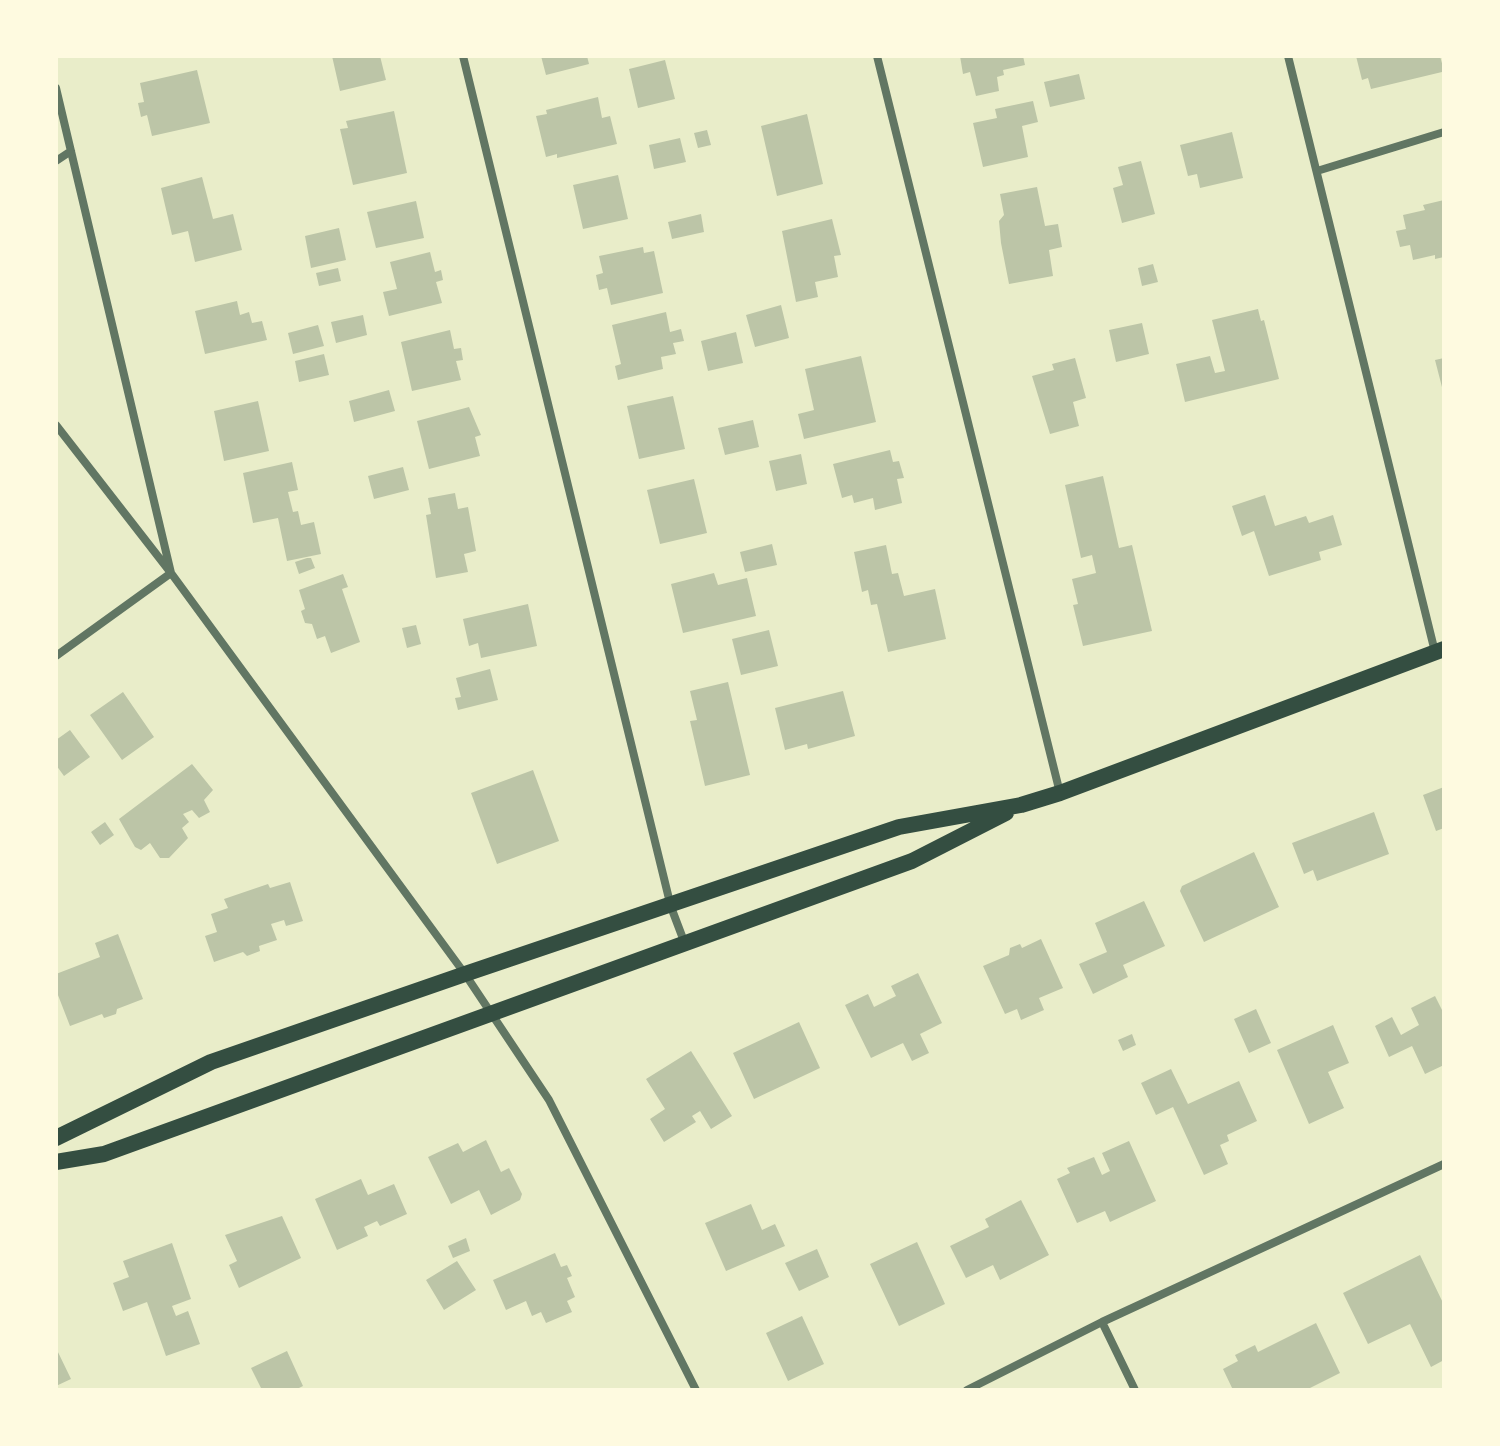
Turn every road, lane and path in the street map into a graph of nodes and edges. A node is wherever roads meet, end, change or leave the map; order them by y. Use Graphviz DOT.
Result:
graph roads {
  1 [pos="463,56"];
  2 [pos="877,56"];
  3 [pos="1288,56"];
  4 [pos="56,88"];
  5 [pos="1444,132"];
  6 [pos="71,151"];
  7 [pos="56,161"];
  8 [pos="1317,171"];
  9 [pos="56,425"];
  10 [pos="171,573"];
  11 [pos="1440,650"];
  12 [pos="56,656"];
  13 [pos="1060,793"];
  14 [pos="1021,805"];
  15 [pos="671,907"];
  16 [pos="685,944"];
  17 [pos="465,974"];
  18 [pos="491,1012"];
  19 [pos="56,1138"];
  20 [pos="56,1162"];
  21 [pos="1444,1164"];
  22 [pos="1102,1322"];
  23 [pos="696,1390"];
  24 [pos="967,1390"];
  25 [pos="1135,1390"];
  1 -- 15 [label="street"];
  2 -- 13 [label="street"];
  3 -- 8 [label="street"];
  4 -- 6 [label="street"];
  5 -- 8 [label="street"];
  6 -- 7 [label="street"];
  6 -- 10 [label="street"];
  8 -- 11 [label="street"];
  9 -- 10 [label="street"];
  10 -- 12 [label="street"];
  10 -- 17 [label="street"];
  11 -- 13 [label="main road"];
  13 -- 14 [label="main road"];
  14 -- 15 [label="main road"];
  14 -- 16 [label="main road"];
  15 -- 16 [label="street"];
  15 -- 17 [label="main road"];
  16 -- 18 [label="main road"];
  17 -- 18 [label="street"];
  17 -- 19 [label="main road"];
  18 -- 20 [label="main road"];
  18 -- 23 [label="street"];
  21 -- 22 [label="street"];
  22 -- 24 [label="street"];
  22 -- 25 [label="street"];
}
